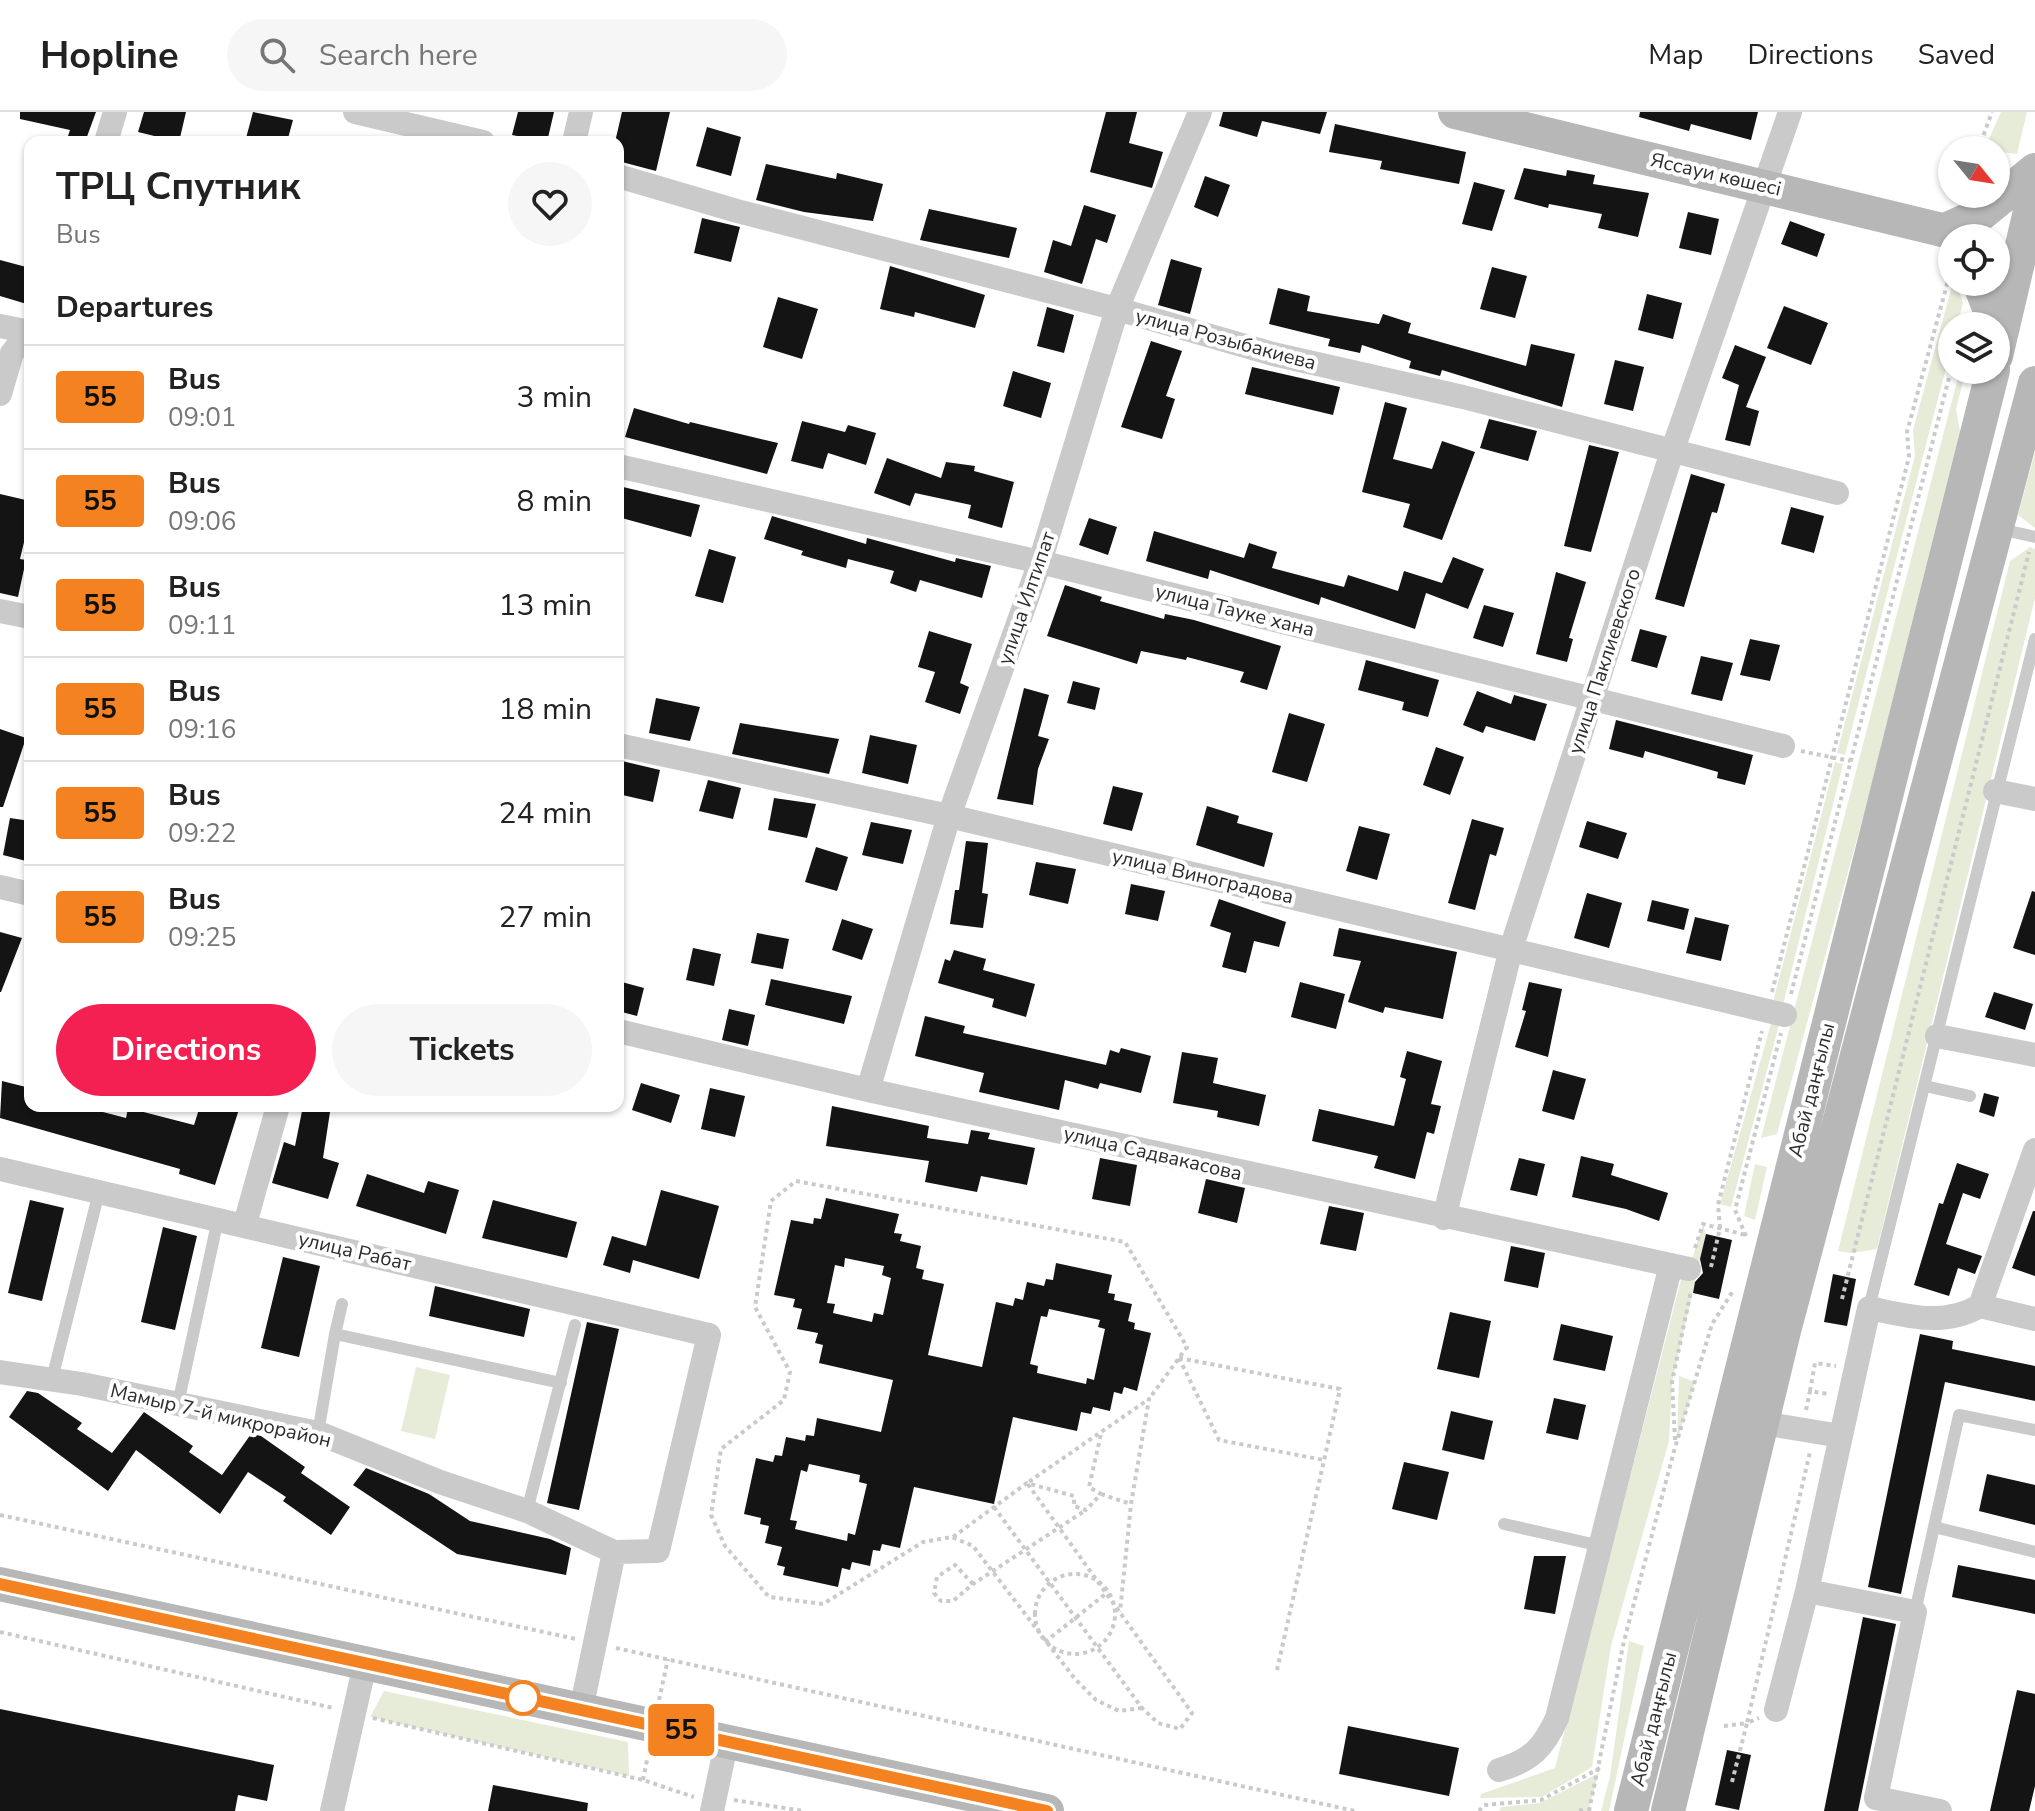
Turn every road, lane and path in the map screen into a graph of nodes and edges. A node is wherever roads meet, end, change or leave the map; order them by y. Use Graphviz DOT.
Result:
graph roads {
  1 [pos="115,112"];
  2 [pos="355,112"];
  3 [pos="581,112"];
  4 [pos="1200,112"];
  5 [pos="1455,112"];
  6 [pos="1790,112"];
  7 [pos="1992,112"];
  8 [pos="108,136"];
  9 [pos="457,136"];
  10 [pos="575,136"];
  11 [pos="1983,136"];
  12 [pos="2035,170"];
  13 [pos="624,178"];
  14 [pos="1765,185"];
  15 [pos="2035,190"];
  16 [pos="1970,224"];
  17 [pos="1938,231"];
  18 [pos="2017,248"];
  19 [pos="1944,296"];
  20 [pos="1117,309"];
  21 [pos="2003,312"];
  22 [pos="0,326"];
  23 [pos="24,331"];
  24 [pos="24,339"];
  25 [pos="2035,383"];
  26 [pos="1947,384"];
  27 [pos="1986,384"];
  28 [pos="0,394"];
  29 [pos="1672,452"];
  30 [pos="624,467"];
  31 [pos="1837,493"];
  32 [pos="1997,528"];
  33 [pos="2034,536"];
  34 [pos="1040,562"];
  35 [pos="0,611"];
  36 [pos="24,616"];
  37 [pos="2035,639"];
  38 [pos="1592,699"];
  39 [pos="624,746"];
  40 [pos="1783,746"];
  41 [pos="1832,757"];
  42 [pos="1850,761"];
  43 [pos="1995,791"];
  44 [pos="2035,799"];
  45 [pos="949,816"];
  46 [pos="0,887"];
  47 [pos="24,893"];
  48 [pos="1511,949"];
  49 [pos="1776,1013"];
  50 [pos="624,1032"];
  51 [pos="1937,1036"];
  52 [pos="2035,1055"];
  53 [pos="1925,1086"];
  54 [pos="868,1090"];
  55 [pos="1970,1096"];
  56 [pos="276,1112"];
  57 [pos="2035,1150"];
  58 [pos="0,1169"];
  59 [pos="99,1192"];
  60 [pos="1444,1218"];
  61 [pos="218,1219"];
  62 [pos="245,1224"];
  63 [pos="1720,1228"];
  64 [pos="1746,1235"];
  65 [pos="1743,1249"];
  66 [pos="1690,1267"];
  67 [pos="1736,1277"];
  68 [pos="1842,1299"];
  69 [pos="342,1304"];
  70 [pos="1980,1306"];
  71 [pos="1869,1308"];
  72 [pos="2035,1319"];
  73 [pos="575,1325"];
  74 [pos="335,1334"];
  75 [pos="1861,1339"];
  76 [pos="1179,1358"];
  77 [pos="0,1372"];
  78 [pos="52,1379"];
  79 [pos="561,1383"];
  80 [pos="1810,1391"];
  81 [pos="1149,1399"];
  82 [pos="178,1404"];
  83 [pos="1762,1423"];
  84 [pos="2035,1430"];
  85 [pos="1101,1432"];
  86 [pos="1814,1432"];
  87 [pos="318,1433"];
  88 [pos="1841,1436"];
  89 [pos="1676,1447"];
  90 [pos="1324,1460"];
  91 [pos="1027,1483"];
  92 [pos="1101,1494"];
  93 [pos="1131,1504"];
  94 [pos="994,1507"];
  95 [pos="1086,1510"];
  96 [pos="527,1511"];
  97 [pos="0,1515"];
  98 [pos="1504,1524"];
  99 [pos="1934,1527"];
  100 [pos="1059,1528"];
  101 [pos="952,1537"];
  102 [pos="1601,1546"];
  103 [pos="1025,1550"];
  104 [pos="614,1552"];
  105 [pos="2035,1552"];
  106 [pos="992,1571"];
  107 [pos="1050,1583"];
  108 [pos="0,1584"];
  109 [pos="973,1584"];
  110 [pos="1807,1591"];
  111 [pos="1108,1592"];
  112 [pos="1120,1612"];
  113 [pos="1915,1612"];
  114 [pos="1077,1618"];
  115 [pos="0,1632"];
  116 [pos="1045,1642"];
  117 [pos="595,1644"];
  118 [pos="1097,1647"];
  119 [pos="668,1659"];
  120 [pos="365,1664"];
  121 [pos="1277,1670"];
  122 [pos="657,1708"];
  123 [pos="1142,1708"];
  124 [pos="581,1710"];
  125 [pos="1776,1710"];
  126 [pos="355,1714"];
  127 [pos="1747,1723"];
  128 [pos="1724,1726"];
  129 [pos="727,1740"];
  130 [pos="649,1748"];
  131 [pos="1600,1768"];
  132 [pos="1499,1770"];
  133 [pos="643,1780"];
  134 [pos="1732,1782"];
  135 [pos="713,1805"];
  136 [pos="332,1811"];
  137 [pos="803,1811"];
  138 [pos="1045,1811"];
  139 [pos="1355,1811"];
  140 [pos="1479,1811"];
  141 [pos="1584,1811"];
  142 [pos="1631,1811"];
  143 [pos="1668,1811"];
  144 [pos="1940,1811"];
  1 -- 8 [label="street"];
  2 -- 9 [label="street"];
  3 -- 10 [label="street"];
  4 -- 20 [label="street, улица Илтипат"];
  5 -- 14 [label="main road, Яссауи көшесі"];
  6 -- 14 [label="street, улица Паклиевского"];
  7 -- 11 [label="path"];
  12 -- 16 [label="main road"];
  13 -- 20 [label="street, улица Розыбакиева"];
  14 -- 17 [label="main road, Яссауи көшесі"];
  14 -- 29 [label="street, улица Паклиевского"];
  15 -- 18 [label="main road, Абай даңғылы"];
  18 -- 21 [label="main road, Абай даңғылы"];
  19 -- 41 [label="path"];
  20 -- 29 [label="street, улица Розыбакиева"];
  20 -- 34 [label="street, улица Илтипат"];
  22 -- 23 [label="street"];
  24 -- 28 [label="street"];
  25 -- 32 [label="main road, Абай даңғылы"];
  26 -- 42 [label="path"];
  27 -- 142 [label="main road, Абай даңғылы"];
  29 -- 31 [label="street, улица Розыбакиева"];
  29 -- 38 [label="street, улица Паклиевского"];
  30 -- 34 [label="street, улица Тауке хана"];
  32 -- 33 [label="lane"];
  32 -- 83 [label="main road, Абай даңғылы"];
  33 -- 68 [label="path"];
  34 -- 38 [label="street, улица Тауке хана"];
  34 -- 45 [label="street, улица Илтипат"];
  35 -- 36 [label="street"];
  37 -- 43 [label="lane"];
  38 -- 40 [label="street, улица Тауке хана"];
  38 -- 48 [label="street, улица Паклиевского"];
  39 -- 45 [label="street, улица Виноградова"];
  40 -- 41 [label="path"];
  41 -- 42 [label="path"];
  41 -- 49 [label="path"];
  42 -- 49 [label="path"];
  43 -- 44 [label="street"];
  43 -- 51 [label="lane"];
  45 -- 48 [label="street, улица Виноградова"];
  45 -- 54 [label="street, улица Илтипат"];
  46 -- 47 [label="street"];
  48 -- 49 [label="street, улица Виноградова"];
  48 -- 60 [label="street, улица Паклиевского"];
  49 -- 63 [label="path"];
  49 -- 64 [label="path"];
  50 -- 54 [label="street, улица Садвакасова"];
  51 -- 52 [label="street"];
  51 -- 53 [label="lane"];
  53 -- 55 [label="lane"];
  53 -- 71 [label="lane"];
  54 -- 60 [label="street, улица Садвакасова"];
  56 -- 62 [label="street"];
  57 -- 70 [label="street"];
  58 -- 59 [label="street, улица Рабат"];
  59 -- 61 [label="street, улица Рабат"];
  59 -- 78 [label="lane"];
  60 -- 66 [label="street, улица Садвакасова"];
  61 -- 62 [label="street, улица Рабат"];
  61 -- 82 [label="lane"];
  62 -- 104 [label="street, улица Рабат"];
  63 -- 64 [label="path"];
  63 -- 66 [label="path"];
  63 -- 66 [label="path"];
  64 -- 65 [label="path"];
  66 -- 89 [label="path"];
  66 -- 102 [label="street"];
  67 -- 89 [label="path"];
  69 -- 74 [label="lane"];
  70 -- 71 [label="street"];
  70 -- 72 [label="street"];
  71 -- 75 [label="street"];
  73 -- 79 [label="lane"];
  74 -- 79 [label="lane"];
  74 -- 87 [label="lane"];
  75 -- 80 [label="path"];
  75 -- 88 [label="street"];
  76 -- 81 [label="path"];
  76 -- 90 [label="path"];
  76 -- 90 [label="path"];
  76 -- 101 [label="path"];
  77 -- 78 [label="street, Мамыр 7-й микрорайон"];
  78 -- 82 [label="street, Мамыр 7-й микрорайон"];
  79 -- 96 [label="lane"];
  81 -- 85 [label="path"];
  81 -- 93 [label="path"];
  82 -- 87 [label="street, Мамыр 7-й микрорайон"];
  83 -- 86 [label="street"];
  83 -- 143 [label="main road, Абай даңғылы"];
  84 -- 99 [label="lane"];
  85 -- 91 [label="path"];
  85 -- 92 [label="path"];
  86 -- 88 [label="street"];
  86 -- 127 [label="path"];
  87 -- 96 [label="street, Мамыр 7-й микрорайон"];
  88 -- 110 [label="street"];
  89 -- 131 [label="path"];
  90 -- 121 [label="path"];
  91 -- 94 [label="path"];
  91 -- 95 [label="path"];
  91 -- 100 [label="path"];
  92 -- 93 [label="path"];
  92 -- 95 [label="path"];
  93 -- 112 [label="path"];
  94 -- 101 [label="path"];
  94 -- 103 [label="path"];
  95 -- 100 [label="path"];
  96 -- 104 [label="street, Мамыр 7-й микрорайон"];
  97 -- 117 [label="path"];
  98 -- 102 [label="lane"];
  99 -- 105 [label="lane"];
  99 -- 113 [label="lane"];
  100 -- 103 [label="path"];
  100 -- 111 [label="path"];
  101 -- 106 [label="path"];
  102 -- 132 [label="street"];
  103 -- 106 [label="path"];
  103 -- 107 [label="path"];
  104 -- 117 [label="street"];
  106 -- 109 [label="path"];
  106 -- 116 [label="path"];
  107 -- 111 [label="path"];
  107 -- 114 [label="path"];
  107 -- 116 [label="path"];
  108 -- 120 [label="main road"];
  109 -- 109 [label="path"];
  110 -- 113 [label="street"];
  110 -- 125 [label="street"];
  111 -- 112 [label="path"];
  111 -- 114 [label="path"];
  111 -- 118 [label="path"];
  112 -- 123 [label="path"];
  113 -- 144 [label="street"];
  114 -- 116 [label="path"];
  114 -- 118 [label="path"];
  115 -- 126 [label="path"];
  116 -- 118 [label="path"];
  116 -- 123 [label="path"];
  117 -- 119 [label="path"];
  117 -- 124 [label="street"];
  118 -- 123 [label="path"];
  119 -- 122 [label="path"];
  119 -- 139 [label="path"];
  120 -- 124 [label="main road"];
  120 -- 126 [label="street"];
  124 -- 129 [label="main road"];
  125 -- 127 [label="path"];
  126 -- 133 [label="path"];
  126 -- 136 [label="street"];
  127 -- 128 [label="path"];
  127 -- 134 [label="path"];
  129 -- 135 [label="street"];
  129 -- 138 [label="main road"];
  130 -- 133 [label="path"];
  131 -- 140 [label="path"];
  131 -- 141 [label="path"];
  133 -- 135 [label="path"];
  135 -- 137 [label="path"];
}
